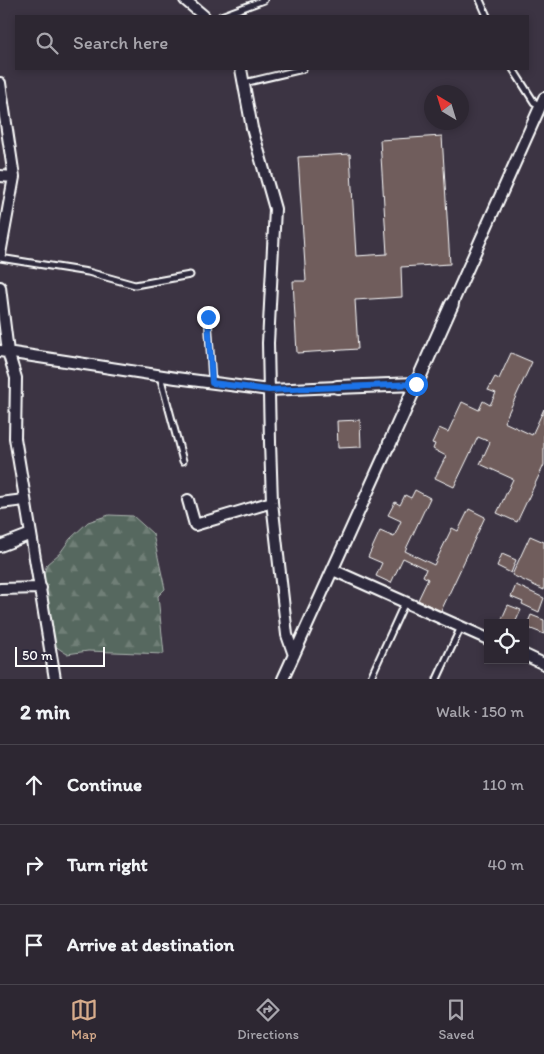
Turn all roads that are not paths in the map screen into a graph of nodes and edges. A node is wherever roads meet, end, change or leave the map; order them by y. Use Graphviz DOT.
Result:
graph roads {
  1 [pos="185,0"];
  2 [pos="264,0"];
  3 [pos="480,0"];
  4 [pos="203,15"];
  5 [pos="224,15"];
  6 [pos="487,15"];
  7 [pos="241,70"];
  8 [pos="299,70"];
  9 [pos="514,70"];
  10 [pos="244,83"];
  11 [pos="0,86"];
  12 [pos="543,104"];
  13 [pos="0,176"];
  14 [pos="14,177"];
  15 [pos="0,254"];
  16 [pos="0,258"];
  17 [pos="190,275"];
  18 [pos="0,287"];
  19 [pos="452,304"];
  20 [pos="208,317"];
  21 [pos="4,351"];
  22 [pos="160,376"];
  23 [pos="212,383"];
  24 [pos="416,384"];
  25 [pos="337,388"];
  26 [pos="269,390"];
  27 [pos="389,445"];
  28 [pos="184,461"];
  29 [pos="24,500"];
  30 [pos="188,500"];
  31 [pos="272,502"];
  32 [pos="0,504"];
  33 [pos="31,534"];
  34 [pos="0,546"];
  35 [pos="333,570"];
  36 [pos="41,588"];
  37 [pos="0,589"];
  38 [pos="405,602"];
  39 [pos="460,627"];
  40 [pos="484,637"];
  41 [pos="294,655"];
  42 [pos="529,657"];
  43 [pos="544,664"];
  44 [pos="55,679"];
  45 [pos="283,679"];
  46 [pos="370,679"];
  47 [pos="437,679"];
  1 -- 4 [label="street"];
  2 -- 5 [label="lane"];
  3 -- 6 [label="lane"];
  7 -- 10 [label="street"];
  8 -- 10 [label="lane"];
  9 -- 12 [label="lane"];
  10 -- 26 [label="street"];
  11 -- 14 [label="street"];
  12 -- 19 [label="street"];
  13 -- 14 [label="street"];
  14 -- 15 [label="street"];
  16 -- 17 [label="lane"];
  18 -- 21 [label="street"];
  19 -- 24 [label="street"];
  20 -- 23 [label="lane"];
  21 -- 22 [label="street"];
  21 -- 29 [label="street"];
  22 -- 23 [label="street"];
  22 -- 28 [label="lane"];
  23 -- 26 [label="street"];
  24 -- 25 [label="street"];
  24 -- 27 [label="street"];
  25 -- 26 [label="street"];
  26 -- 31 [label="street"];
  27 -- 35 [label="street"];
  29 -- 32 [label="street"];
  29 -- 33 [label="street"];
  30 -- 31 [label="street"];
  31 -- 41 [label="street"];
  33 -- 34 [label="street"];
  33 -- 36 [label="street"];
  35 -- 38 [label="street"];
  35 -- 41 [label="street"];
  36 -- 37 [label="street"];
  36 -- 44 [label="street"];
  38 -- 39 [label="street"];
  38 -- 46 [label="lane"];
  39 -- 40 [label="street"];
  39 -- 47 [label="lane"];
  41 -- 45 [label="street"];
  42 -- 43 [label="street"];
}
